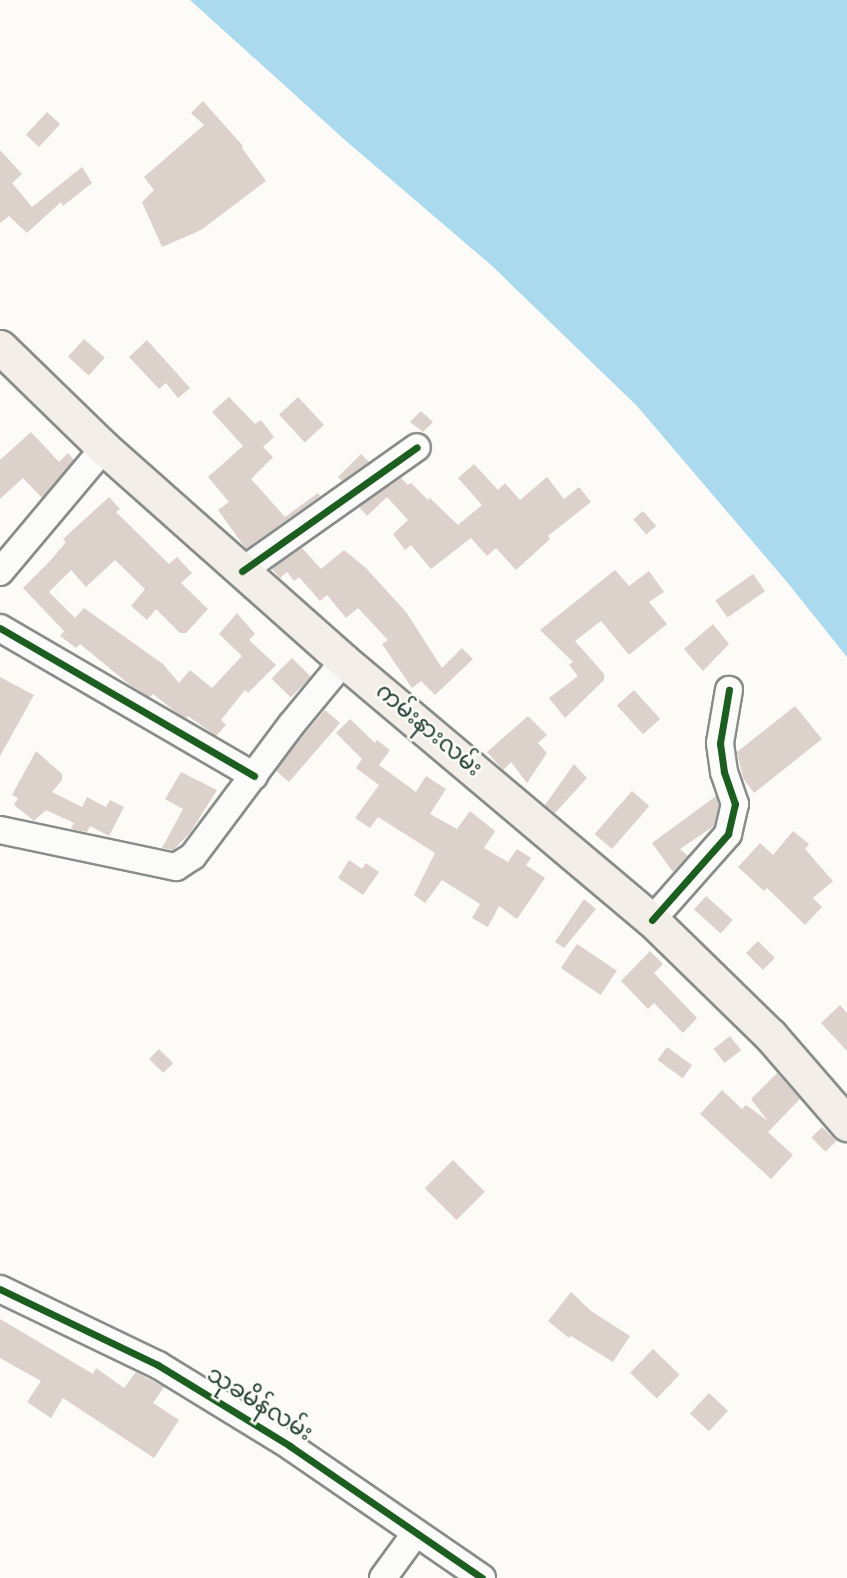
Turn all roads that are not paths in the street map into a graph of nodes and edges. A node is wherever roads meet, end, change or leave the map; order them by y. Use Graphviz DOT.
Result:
graph roads {
  1 [pos="0,347"];
  2 [pos="417,447"];
  3 [pos="104,448"];
  4 [pos="242,571"];
  5 [pos="0,572"];
  6 [pos="0,628"];
  7 [pos="344,661"];
  8 [pos="729,690"];
  9 [pos="254,776"];
  10 [pos="0,830"];
  11 [pos="652,919"];
  12 [pos="847,1124"];
  13 [pos="0,1289"];
  14 [pos="415,1534"];
  15 [pos="383,1578"];
  16 [pos="482,1578"];
  1 -- 3 [label="main road, ကမ်းနားလမ်း"];
  2 -- 4 [label="street"];
  3 -- 4 [label="main road, ကမ်းနားလမ်း"];
  3 -- 5 [label="street"];
  4 -- 7 [label="main road, ကမ်းနားလမ်း"];
  6 -- 9 [label="street"];
  7 -- 9 [label="street"];
  7 -- 11 [label="main road, ကမ်းနားလမ်း"];
  8 -- 11 [label="street"];
  9 -- 10 [label="street"];
  11 -- 12 [label="main road, ကမ်းနားလမ်း"];
  13 -- 14 [label="street, သုခမိန်လမ်း"];
  14 -- 15 [label="street"];
  14 -- 16 [label="street, သုခမိန်လမ်း"];
}
